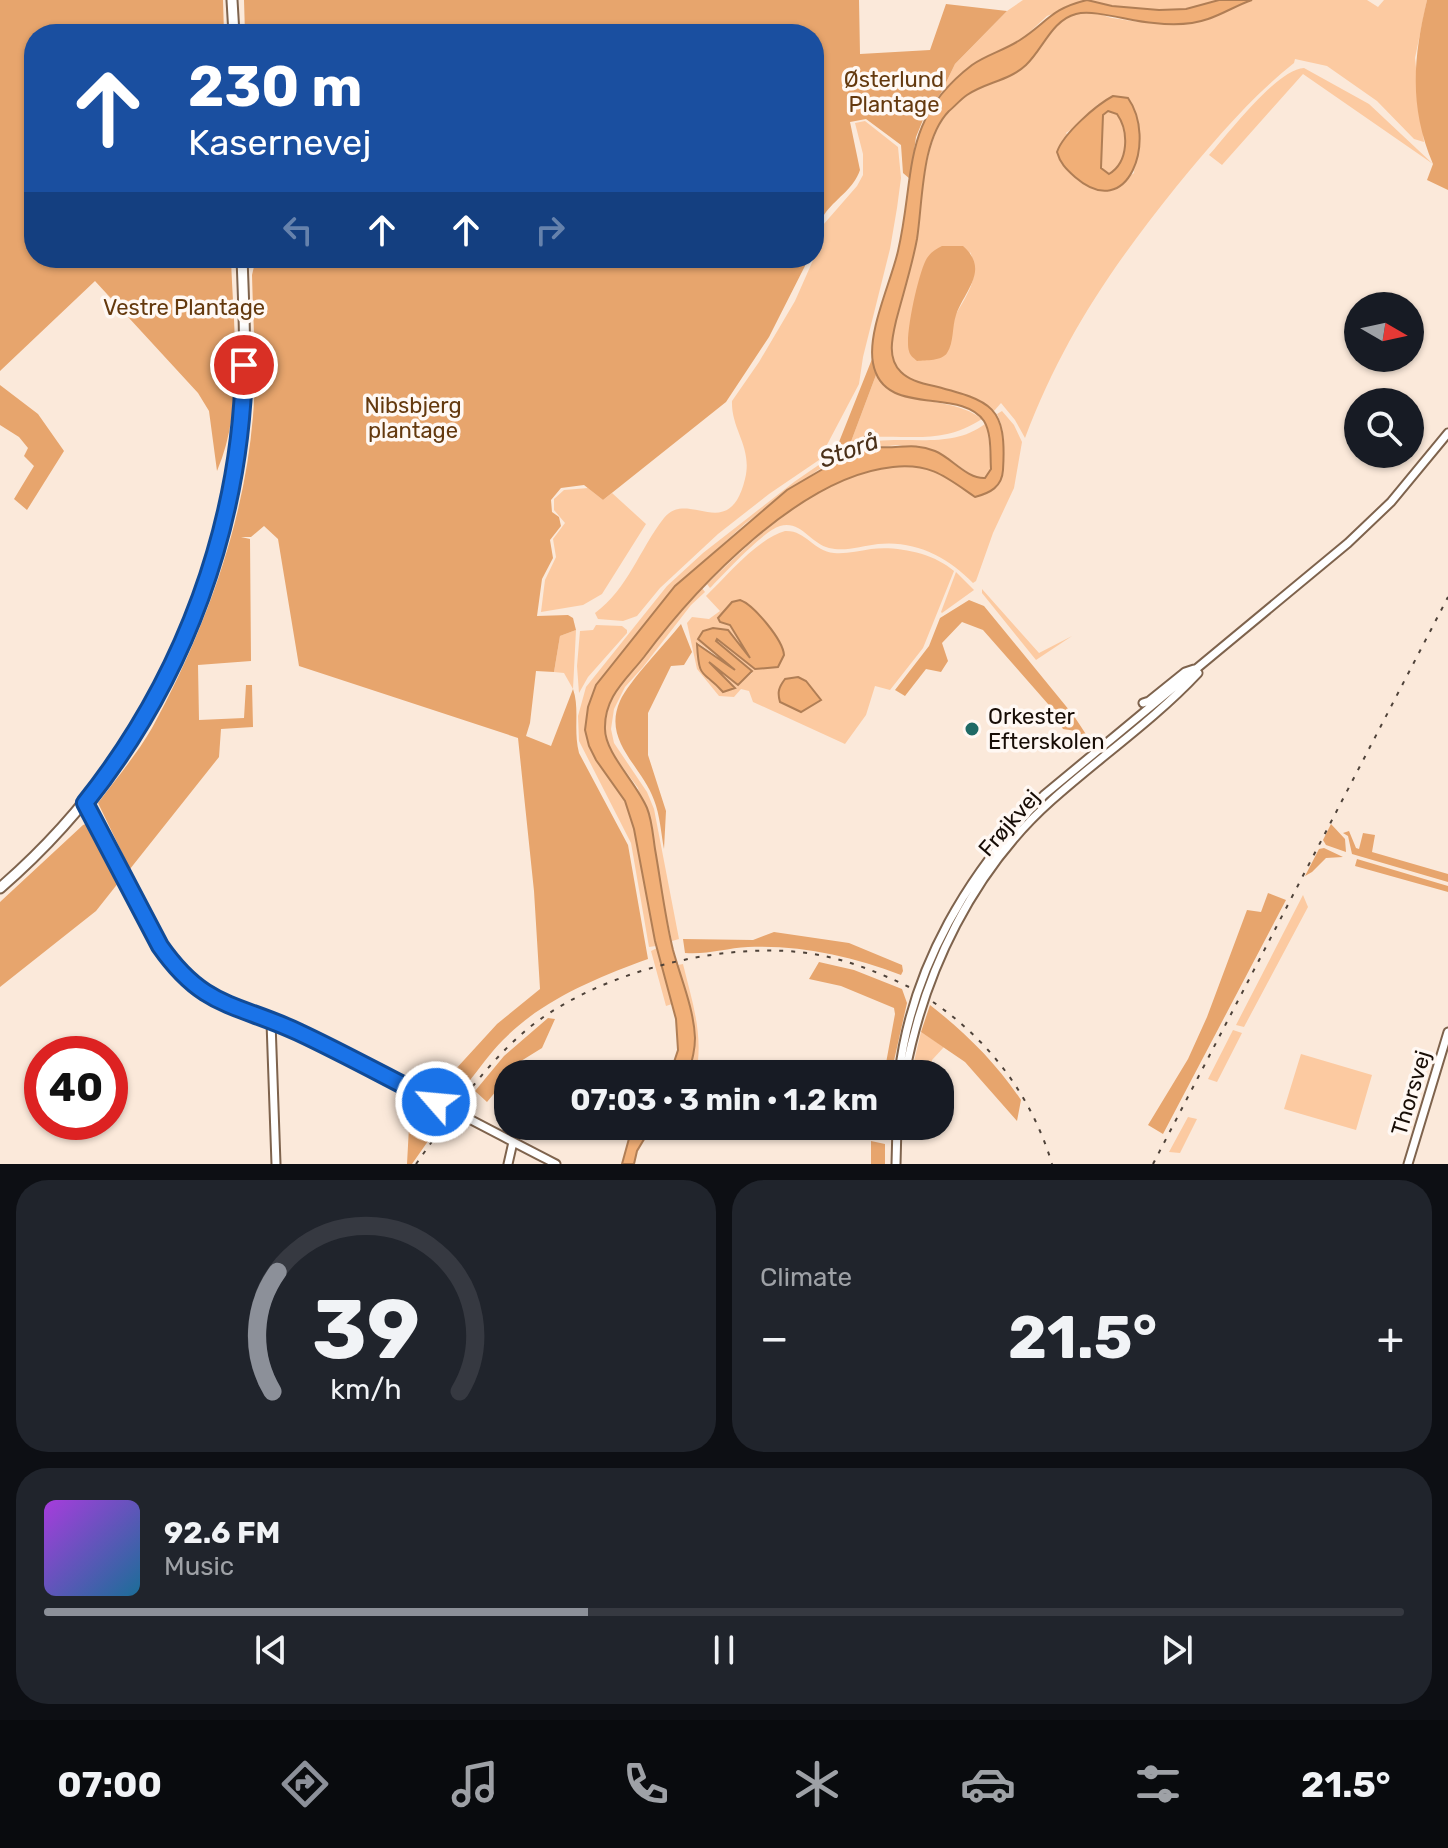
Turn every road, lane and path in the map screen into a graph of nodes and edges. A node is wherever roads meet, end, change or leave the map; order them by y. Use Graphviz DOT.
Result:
graph roads {
  1 [pos="232,0"];
  2 [pos="233,24"];
  3 [pos="242,268"];
  4 [pos="1448,433"];
  5 [pos="1219,650"];
  6 [pos="1200,667"];
  7 [pos="1143,703"];
  8 [pos="85,803"];
  9 [pos="0,888"];
  10 [pos="271,1022"];
  11 [pos="1448,1032"];
  12 [pos="901,1060"];
  13 [pos="908,1060"];
  14 [pos="897,1140"];
  15 [pos="513,1142"];
  16 [pos="276,1164"];
  17 [pos="508,1164"];
  18 [pos="556,1164"];
  19 [pos="896,1164"];
  20 [pos="1408,1164"];
  1 -- 2 [label="main road"];
  3 -- 8 [label="main road"];
  4 -- 5 [label="street, Frøjkvej"];
  5 -- 6 [label="street, Frøjkvej"];
  5 -- 13 [label="street, Frøjkvej"];
  6 -- 7 [label="street, Frøjkvej"];
  6 -- 12 [label="street, Frøjkvej"];
  8 -- 9 [label="main road"];
  8 -- 10 [label="street"];
  10 -- 15 [label="street"];
  10 -- 16 [label="street"];
  11 -- 20 [label="street, Thorsvej"];
  14 -- 19 [label="street"];
  15 -- 17 [label="street"];
  15 -- 18 [label="street"];
}
